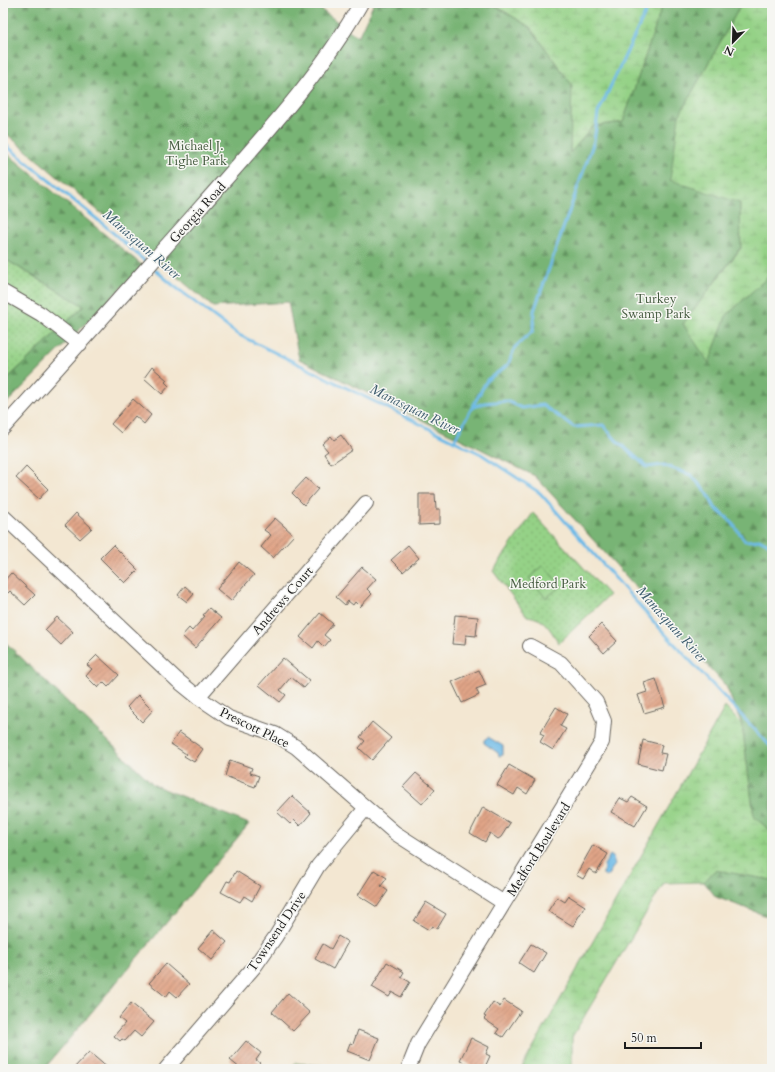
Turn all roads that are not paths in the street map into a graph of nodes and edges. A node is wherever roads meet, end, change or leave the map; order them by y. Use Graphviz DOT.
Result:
graph roads {
  1 [pos="361,3"];
  2 [pos="3,292"];
  3 [pos="80,344"];
  4 [pos="3,428"];
  5 [pos="366,503"];
  6 [pos="3,516"];
  7 [pos="530,646"];
  8 [pos="198,697"];
  9 [pos="366,808"];
  10 [pos="504,904"];
  11 [pos="166,1069"];
  12 [pos="408,1069"];
  1 -- 3 [label="street, Georgia Road"];
  2 -- 3 [label="street"];
  3 -- 4 [label="street, Georgia Road"];
  5 -- 8 [label="street, Andrews Court"];
  6 -- 8 [label="street, Prescott Place"];
  7 -- 10 [label="street, Medford Boulevard"];
  8 -- 9 [label="street, Prescott Place"];
  9 -- 10 [label="street, Prescott Place"];
  9 -- 11 [label="street, Townsend Drive"];
  10 -- 12 [label="street, Medford Boulevard"];
}
